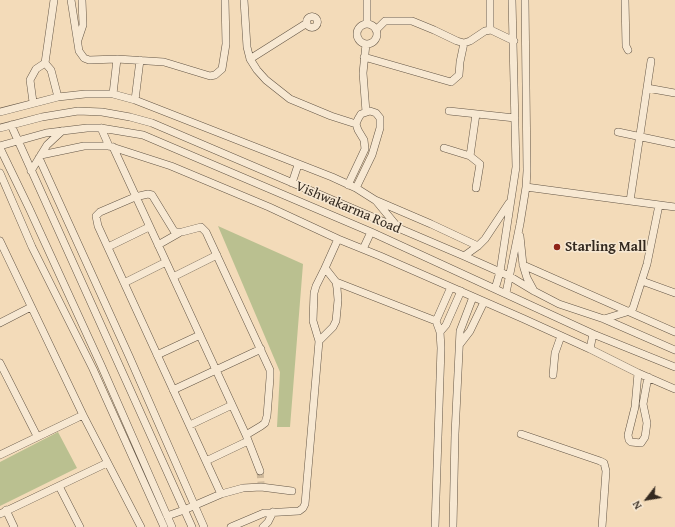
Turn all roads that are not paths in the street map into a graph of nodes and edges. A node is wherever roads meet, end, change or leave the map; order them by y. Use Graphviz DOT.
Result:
graph roads {
  1 [pos="54,0"];
  2 [pos="71,0"];
  3 [pos="82,0"];
  4 [pos="225,0"];
  5 [pos="244,0"];
  6 [pos="367,0"];
  7 [pos="490,0"];
  8 [pos="512,0"];
  9 [pos="525,0"];
  10 [pos="625,0"];
  11 [pos="307,23"];
  12 [pos="367,24"];
  13 [pos="376,30"];
  14 [pos="492,30"];
  15 [pos="514,41"];
  16 [pos="78,42"];
  17 [pos="464,42"];
  18 [pos="366,44"];
  19 [pos="628,50"];
  20 [pos="364,57"];
  21 [pos="117,59"];
  22 [pos="250,59"];
  23 [pos="140,60"];
  24 [pos="651,61"];
  25 [pos="45,63"];
  26 [pos="647,88"];
  27 [pos="675,93"];
  28 [pos="113,94"];
  29 [pos="58,97"];
  30 [pos="134,100"];
  31 [pos="34,102"];
  32 [pos="449,111"];
  33 [pos="0,112"];
  34 [pos="366,112"];
  35 [pos="476,114"];
  36 [pos="515,118"];
  37 [pos="356,124"];
  38 [pos="11,125"];
  39 [pos="0,128"];
  40 [pos="102,128"];
  41 [pos="62,131"];
  42 [pos="618,132"];
  43 [pos="640,138"];
  44 [pos="19,141"];
  45 [pos="675,144"];
  46 [pos="111,146"];
  47 [pos="0,147"];
  48 [pos="444,148"];
  49 [pos="40,156"];
  50 [pos="470,156"];
  51 [pos="298,165"];
  52 [pos="31,171"];
  53 [pos="0,173"];
  54 [pos="292,183"];
  55 [pos="348,184"];
  56 [pos="526,187"];
  57 [pos="356,188"];
  58 [pos="476,188"];
  59 [pos="135,197"];
  60 [pos="375,200"];
  61 [pos="630,201"];
  62 [pos="510,202"];
  63 [pos="659,205"];
  64 [pos="675,207"];
  65 [pos="520,224"];
  66 [pos="397,226"];
  67 [pos="149,227"];
  68 [pos="371,232"];
  69 [pos="179,233"];
  70 [pos="338,239"];
  71 [pos="0,241"];
  72 [pos="43,241"];
  73 [pos="158,245"];
  74 [pos="478,246"];
  75 [pos="32,247"];
  76 [pos="108,247"];
  77 [pos="363,249"];
  78 [pos="216,255"];
  79 [pos="464,256"];
  80 [pos="166,262"];
  81 [pos="523,265"];
  82 [pos="326,268"];
  83 [pos="500,272"];
  84 [pos="509,276"];
  85 [pos="173,277"];
  86 [pos="642,281"];
  87 [pos="124,282"];
  88 [pos="336,282"];
  89 [pos="451,287"];
  90 [pos="495,289"];
  91 [pos="460,291"];
  92 [pos="534,292"];
  93 [pos="506,293"];
  94 [pos="675,293"];
  95 [pos="473,297"];
  96 [pos="484,302"];
  97 [pos="31,307"];
  98 [pos="633,307"];
  99 [pos="604,319"];
  100 [pos="436,321"];
  101 [pos="0,323"];
  102 [pos="440,332"];
  103 [pos="675,332"];
  104 [pos="593,334"];
  105 [pos="200,335"];
  106 [pos="561,336"];
  107 [pos="319,340"];
  108 [pos="460,344"];
  109 [pos="261,349"];
  110 [pos="590,349"];
  111 [pos="675,350"];
  112 [pos="157,355"];
  113 [pos="0,363"];
  114 [pos="675,367"];
  115 [pos="216,370"];
  116 [pos="638,373"];
  117 [pos="554,375"];
  118 [pos="648,377"];
  119 [pos="675,389"];
  120 [pos="174,390"];
  121 [pos="232,405"];
  122 [pos="633,412"];
  123 [pos="644,412"];
  124 [pos="83,415"];
  125 [pos="190,425"];
  126 [pos="522,434"];
  127 [pos="37,436"];
  128 [pos="247,438"];
  129 [pos="0,455"];
  130 [pos="206,460"];
  131 [pos="107,463"];
  132 [pos="260,471"];
  133 [pos="59,486"];
  134 [pos="292,491"];
  135 [pos="221,494"];
  136 [pos="194,506"];
  137 [pos="184,510"];
  138 [pos="3,512"];
  139 [pos="273,512"];
  140 [pos="167,516"];
  141 [pos="14,527"];
  142 [pos="80,527"];
  143 [pos="141,527"];
  144 [pos="164,527"];
  145 [pos="172,527"];
  146 [pos="192,527"];
  147 [pos="204,527"];
  148 [pos="231,527"];
  149 [pos="263,527"];
  150 [pos="435,527"];
  151 [pos="453,527"];
  152 [pos="602,527"];
  1 -- 25 [label="street"];
  2 -- 16 [label="street"];
  3 -- 16 [label="street"];
  4 -- 23 [label="street"];
  5 -- 22 [label="street"];
  6 -- 12 [label="street"];
  7 -- 14 [label="street"];
  8 -- 15 [label="street"];
  9 -- 56 [label="street"];
  10 -- 19 [label="street"];
  11 -- 22 [label="street"];
  12 -- 13 [label="street"];
  12 -- 18 [label="street"];
  13 -- 17 [label="street"];
  13 -- 18 [label="street"];
  14 -- 15 [label="street"];
  14 -- 17 [label="street"];
  15 -- 36 [label="street"];
  16 -- 21 [label="street"];
  17 -- 20 [label="street"];
  18 -- 20 [label="street"];
  20 -- 34 [label="street"];
  21 -- 23 [label="street"];
  21 -- 28 [label="street"];
  22 -- 37 [label="street"];
  23 -- 30 [label="street"];
  24 -- 26 [label="street"];
  25 -- 29 [label="street"];
  25 -- 31 [label="street"];
  26 -- 27 [label="street"];
  26 -- 43 [label="street"];
  28 -- 29 [label="street"];
  28 -- 30 [label="street"];
  29 -- 31 [label="street"];
  30 -- 51 [label="street"];
  31 -- 33 [label="street"];
  32 -- 35 [label="street"];
  34 -- 37 [label="street"];
  34 -- 57 [label="street"];
  35 -- 36 [label="street"];
  35 -- 50 [label="street"];
  36 -- 62 [label="street"];
  37 -- 55 [label="street"];
  38 -- 39 [label="street, Vishwakarma Road"];
  38 -- 44 [label="street"];
  38 -- 54 [label="street, Vishwakarma Road"];
  40 -- 41 [label="street, Vishwakarma Road"];
  40 -- 46 [label="street"];
  40 -- 68 [label="street, Vishwakarma Road"];
  41 -- 44 [label="street, Vishwakarma Road"];
  41 -- 49 [label="street"];
  42 -- 43 [label="street"];
  43 -- 45 [label="street"];
  43 -- 61 [label="street"];
  44 -- 47 [label="street, Vishwakarma Road"];
  44 -- 52 [label="street"];
  46 -- 49 [label="street"];
  46 -- 59 [label="street"];
  46 -- 70 [label="street"];
  47 -- 72 [label="street"];
  48 -- 50 [label="street"];
  49 -- 52 [label="street"];
  49 -- 136 [label="street"];
  50 -- 58 [label="street"];
  51 -- 54 [label="street"];
  51 -- 55 [label="street"];
  52 -- 137 [label="street"];
  53 -- 75 [label="street"];
  54 -- 66 [label="street, Vishwakarma Road"];
  55 -- 57 [label="street"];
  56 -- 61 [label="street"];
  56 -- 65 [label="street"];
  57 -- 60 [label="street"];
  59 -- 67 [label="street"];
  59 -- 69 [label="street"];
  59 -- 76 [label="street"];
  60 -- 66 [label="street"];
  60 -- 74 [label="street"];
  61 -- 63 [label="street"];
  62 -- 74 [label="street"];
  62 -- 83 [label="street"];
  63 -- 64 [label="street"];
  63 -- 86 [label="street"];
  65 -- 81 [label="street"];
  65 -- 84 [label="street"];
  66 -- 79 [label="street, Vishwakarma Road"];
  67 -- 73 [label="street"];
  67 -- 76 [label="street"];
  68 -- 77 [label="street"];
  68 -- 90 [label="street, Vishwakarma Road"];
  69 -- 73 [label="street"];
  69 -- 78 [label="street"];
  70 -- 77 [label="street"];
  70 -- 82 [label="street"];
  71 -- 97 [label="street"];
  72 -- 75 [label="street"];
  72 -- 140 [label="street"];
  73 -- 80 [label="street"];
  74 -- 79 [label="street"];
  75 -- 144 [label="street"];
  76 -- 87 [label="street"];
  77 -- 89 [label="street"];
  78 -- 85 [label="street"];
  78 -- 109 [label="street"];
  79 -- 83 [label="street, Vishwakarma Road"];
  80 -- 85 [label="street"];
  80 -- 87 [label="street"];
  81 -- 92 [label="street"];
  81 -- 98 [label="street"];
  82 -- 88 [label="street"];
  82 -- 107 [label="street"];
  83 -- 84 [label="street, Vishwakarma Road"];
  83 -- 90 [label="street"];
  84 -- 92 [label="street, Vishwakarma Road"];
  84 -- 93 [label="street"];
  85 -- 105 [label="street"];
  86 -- 94 [label="street"];
  86 -- 98 [label="street"];
  87 -- 112 [label="street"];
  88 -- 100 [label="street"];
  88 -- 107 [label="street"];
  89 -- 91 [label="street"];
  89 -- 100 [label="street"];
  90 -- 93 [label="street, Vishwakarma Road"];
  91 -- 95 [label="street"];
  91 -- 102 [label="street"];
  92 -- 99 [label="street, Vishwakarma Road"];
  93 -- 104 [label="street, Vishwakarma Road"];
  95 -- 96 [label="street"];
  95 -- 108 [label="street"];
  96 -- 106 [label="street"];
  96 -- 108 [label="street"];
  97 -- 101 [label="street"];
  97 -- 124 [label="street"];
  98 -- 99 [label="street"];
  98 -- 103 [label="street"];
  99 -- 111 [label="street, Vishwakarma Road"];
  100 -- 102 [label="street"];
  102 -- 150 [label="street"];
  104 -- 110 [label="street"];
  104 -- 114 [label="street, Vishwakarma Road"];
  105 -- 112 [label="street"];
  105 -- 115 [label="street"];
  106 -- 110 [label="street"];
  106 -- 117 [label="street"];
  107 -- 139 [label="street"];
  108 -- 151 [label="street"];
  109 -- 115 [label="street"];
  109 -- 128 [label="street"];
  110 -- 116 [label="street"];
  112 -- 120 [label="street"];
  113 -- 127 [label="street"];
  115 -- 120 [label="street"];
  115 -- 121 [label="street"];
  116 -- 118 [label="street"];
  116 -- 122 [label="street"];
  118 -- 119 [label="street"];
  118 -- 123 [label="street"];
  120 -- 125 [label="street"];
  121 -- 125 [label="street"];
  121 -- 128 [label="street"];
  122 -- 123 [label="street"];
  122 -- 123 [label="street"];
  124 -- 127 [label="street"];
  124 -- 131 [label="street"];
  125 -- 130 [label="street"];
  126 -- 152 [label="street"];
  127 -- 129 [label="street"];
  128 -- 130 [label="street"];
  128 -- 132 [label="street"];
  130 -- 135 [label="street"];
  131 -- 133 [label="street"];
  131 -- 143 [label="street"];
  133 -- 138 [label="street"];
  133 -- 142 [label="street"];
  134 -- 135 [label="street"];
  135 -- 136 [label="street"];
  136 -- 137 [label="street"];
  136 -- 147 [label="street"];
  137 -- 140 [label="street"];
  137 -- 146 [label="street"];
  138 -- 141 [label="street"];
  139 -- 148 [label="street"];
  139 -- 149 [label="street"];
  140 -- 145 [label="street"];
}
